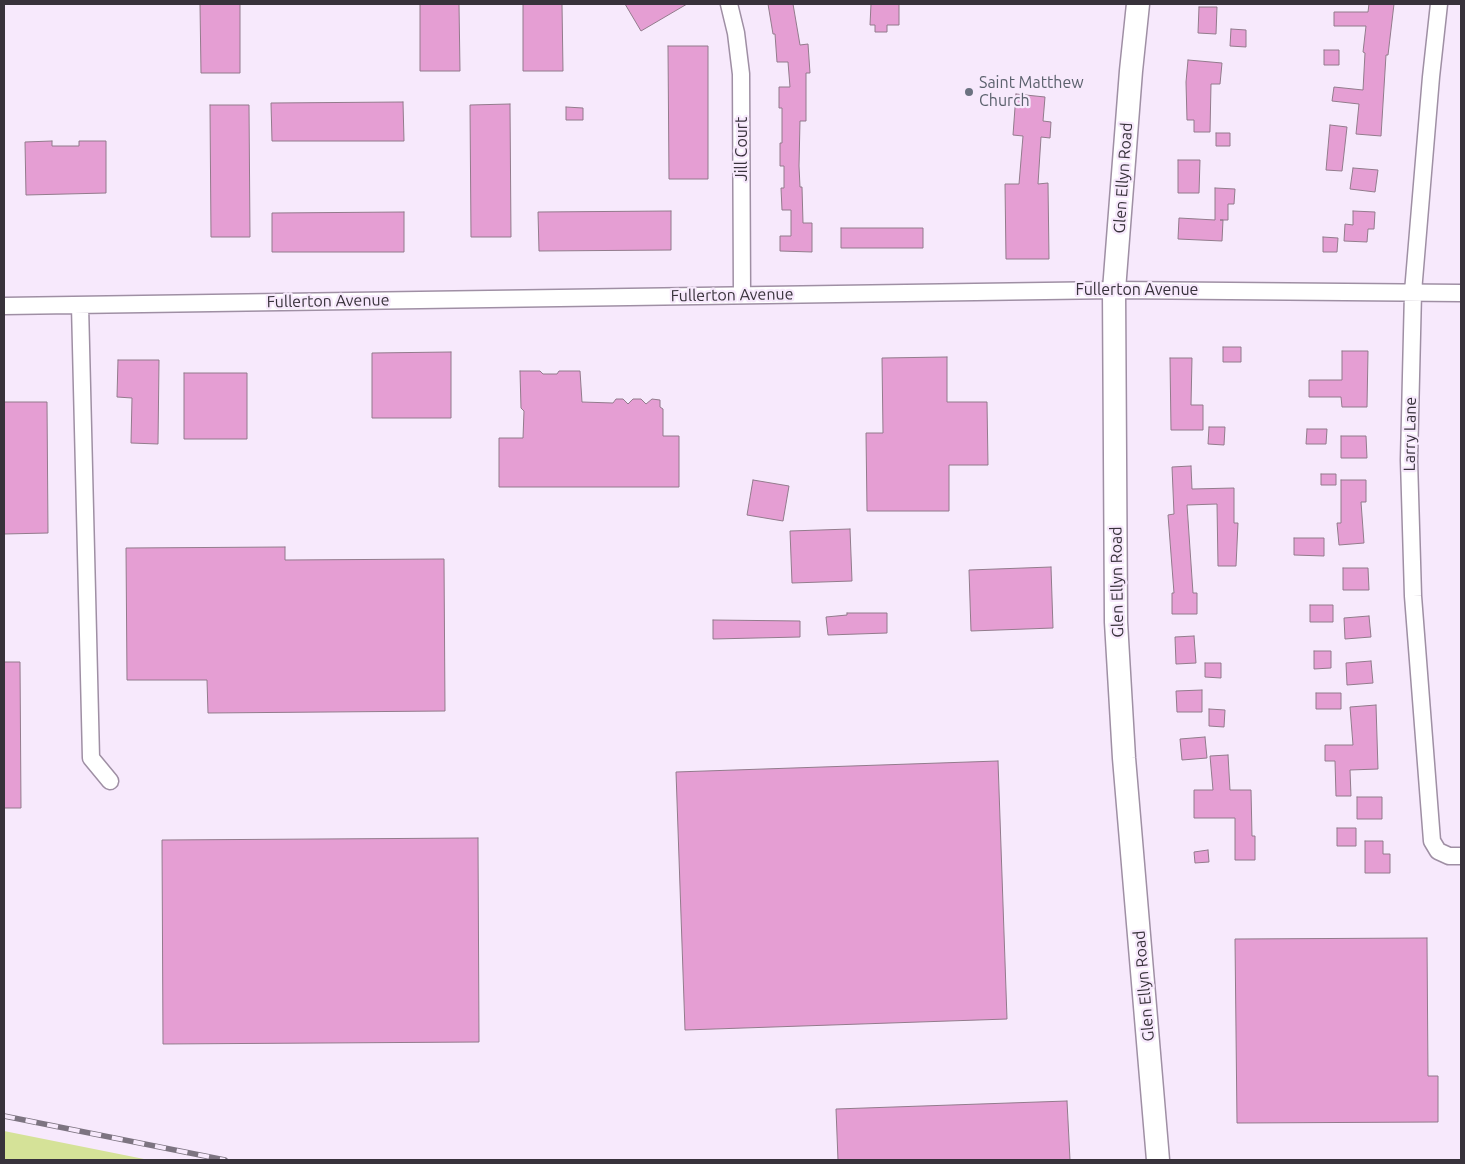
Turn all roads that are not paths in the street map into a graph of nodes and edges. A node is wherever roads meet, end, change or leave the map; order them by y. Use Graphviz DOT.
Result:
graph roads {
  1 [pos="729,4"];
  2 [pos="1138,4"];
  3 [pos="1439,4"];
  4 [pos="1114,290"];
  5 [pos="1413,292"];
  6 [pos="1461,292"];
  7 [pos="742,295"];
  8 [pos="80,305"];
  9 [pos="4,306"];
  10 [pos="110,781"];
  11 [pos="1455,856"];
  12 [pos="1158,1160"];
  1 -- 7 [label="street, Jill Court"];
  2 -- 4 [label="street, Glen Ellyn Road"];
  3 -- 5 [label="street, Larry Lane"];
  4 -- 5 [label="street, Fullerton Avenue"];
  4 -- 7 [label="street, Fullerton Avenue"];
  4 -- 12 [label="street, Glen Ellyn Road"];
  5 -- 6 [label="street, Fullerton Avenue"];
  5 -- 11 [label="street, Larry Lane"];
  7 -- 8 [label="street, Fullerton Avenue"];
  8 -- 9 [label="street, Fullerton Avenue"];
  8 -- 10 [label="street"];
}
